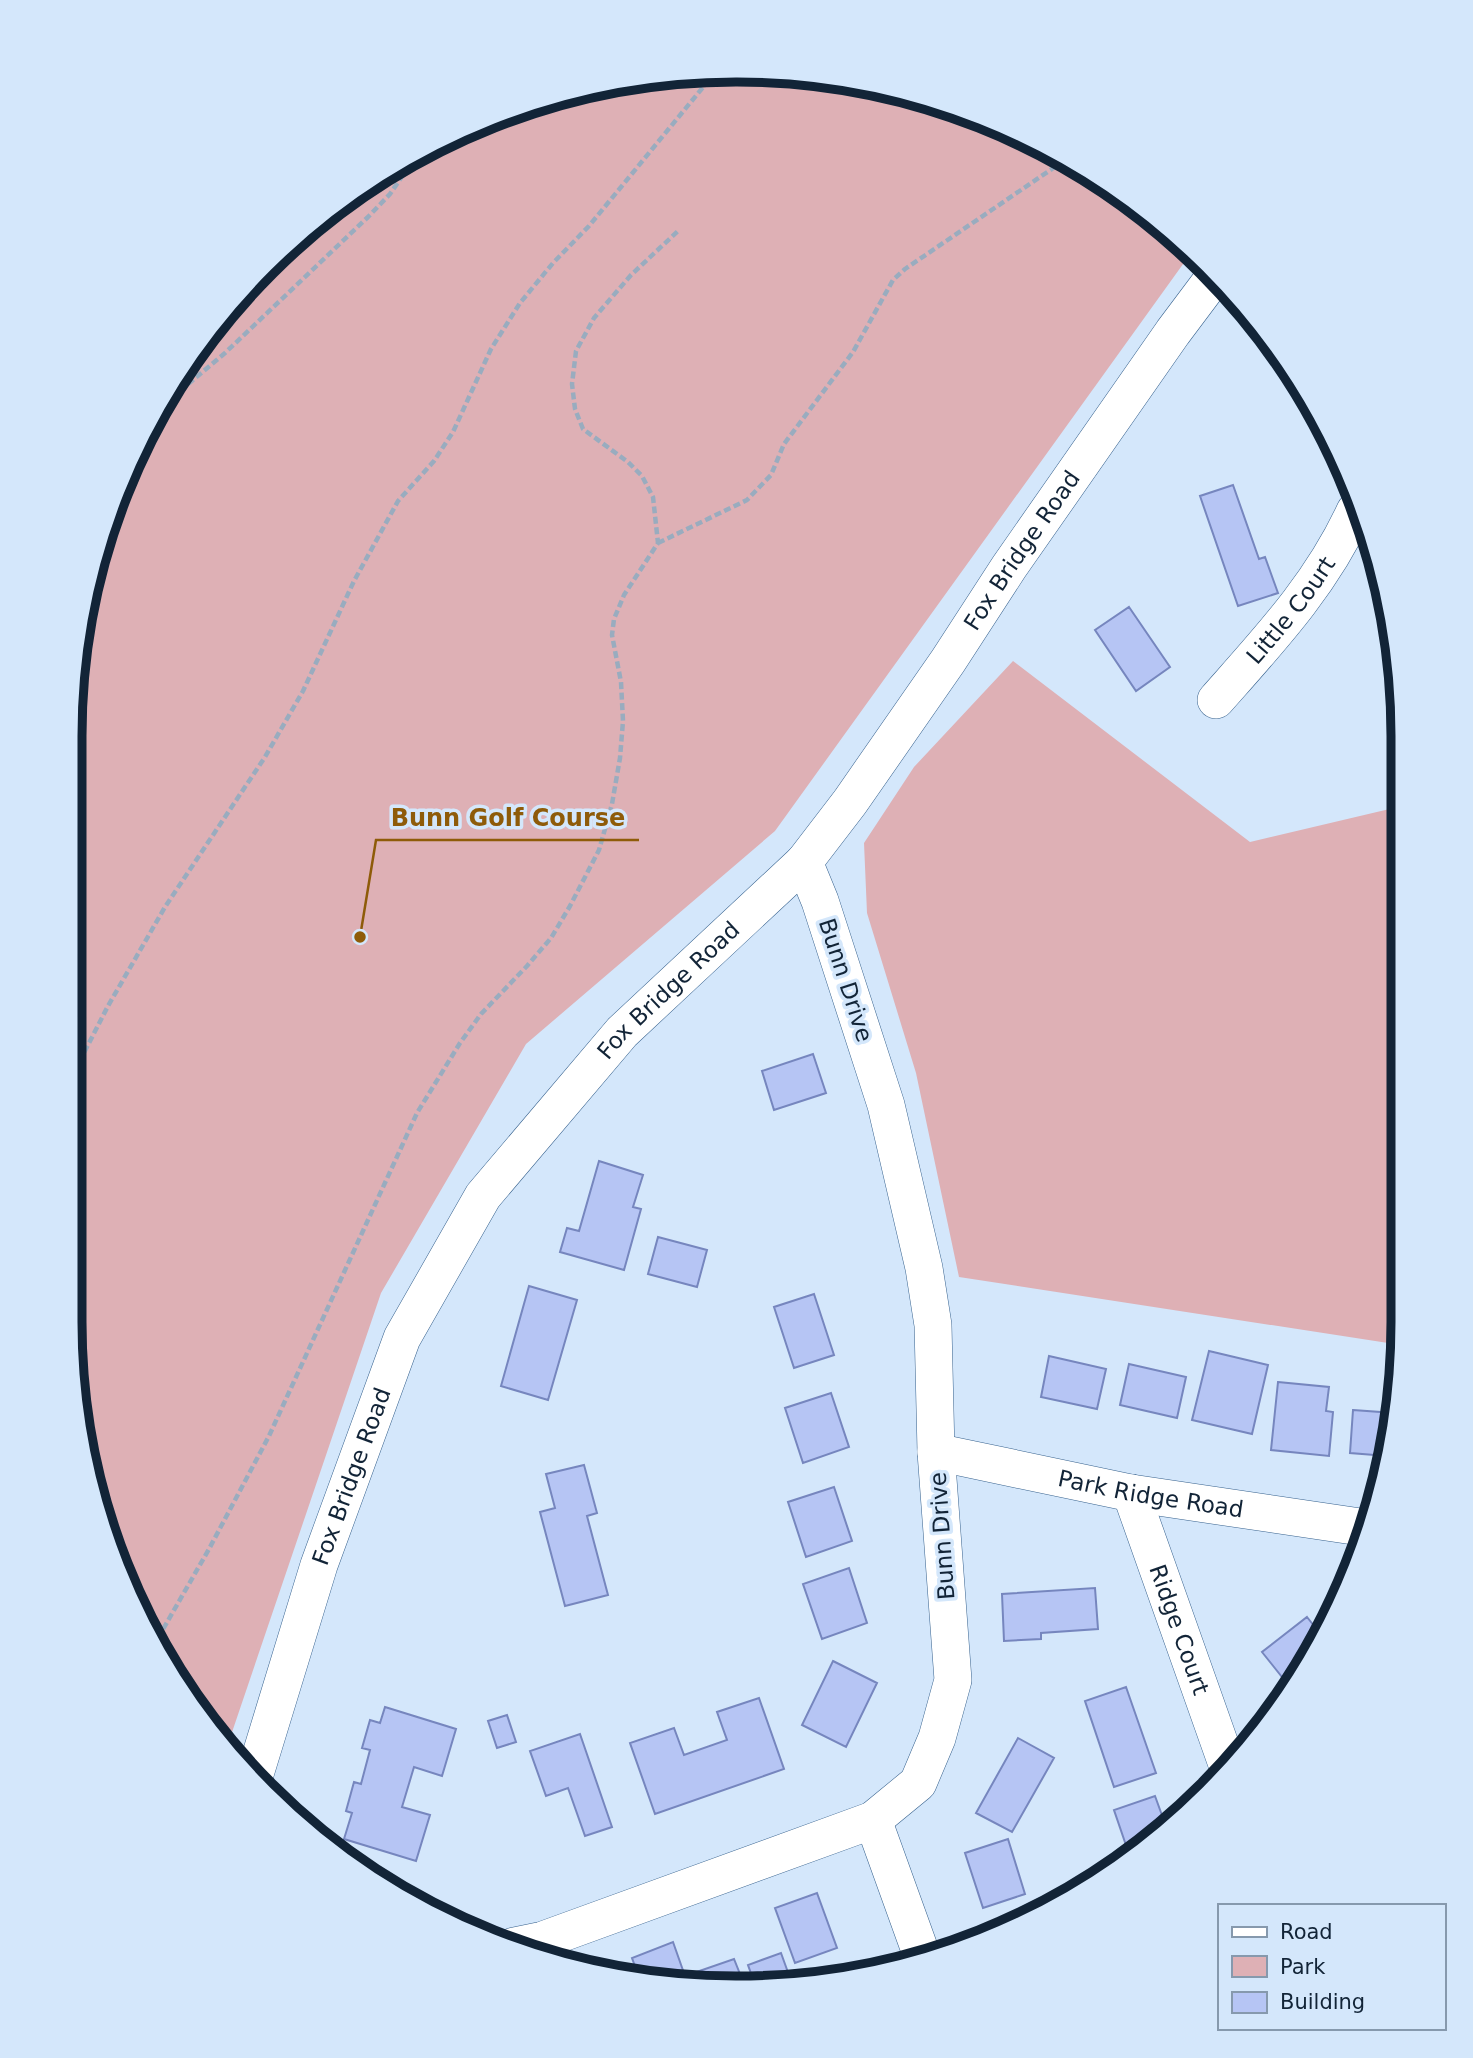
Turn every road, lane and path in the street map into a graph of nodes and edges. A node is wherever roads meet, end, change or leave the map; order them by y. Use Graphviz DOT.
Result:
graph roads {
  1 [pos="707,83"];
  2 [pos="1056,166"];
  3 [pos="404,173"];
  4 [pos="678,230"];
  5 [pos="1209,284"];
  6 [pos="183,388"];
  7 [pos="1352,517"];
  8 [pos="658,543"];
  9 [pos="1216,700"];
  10 [pos="804,862"];
  11 [pos="82,1057"];
  12 [pos="936,1452"];
  13 [pos="1131,1493"];
  14 [pos="1358,1527"];
  15 [pos="161,1632"];
  16 [pos="1224,1757"];
  17 [pos="257,1766"];
  18 [pos="873,1820"];
  19 [pos="540,1945"];
  20 [pos="919,1949"];
  1 -- 11 [label="path"];
  2 -- 8 [label="path"];
  3 -- 6 [label="path"];
  4 -- 8 [label="path"];
  5 -- 10 [label="street, Fox Bridge Road"];
  7 -- 9 [label="street, Little Court"];
  8 -- 15 [label="path"];
  10 -- 12 [label="street, Bunn Drive"];
  10 -- 17 [label="street, Fox Bridge Road"];
  12 -- 13 [label="street, Park Ridge Road"];
  12 -- 18 [label="street, Bunn Drive"];
  13 -- 14 [label="street, Park Ridge Road"];
  13 -- 16 [label="street, Ridge Court"];
  18 -- 19 [label="street, Bunn Drive"];
  18 -- 20 [label="street"];
}
